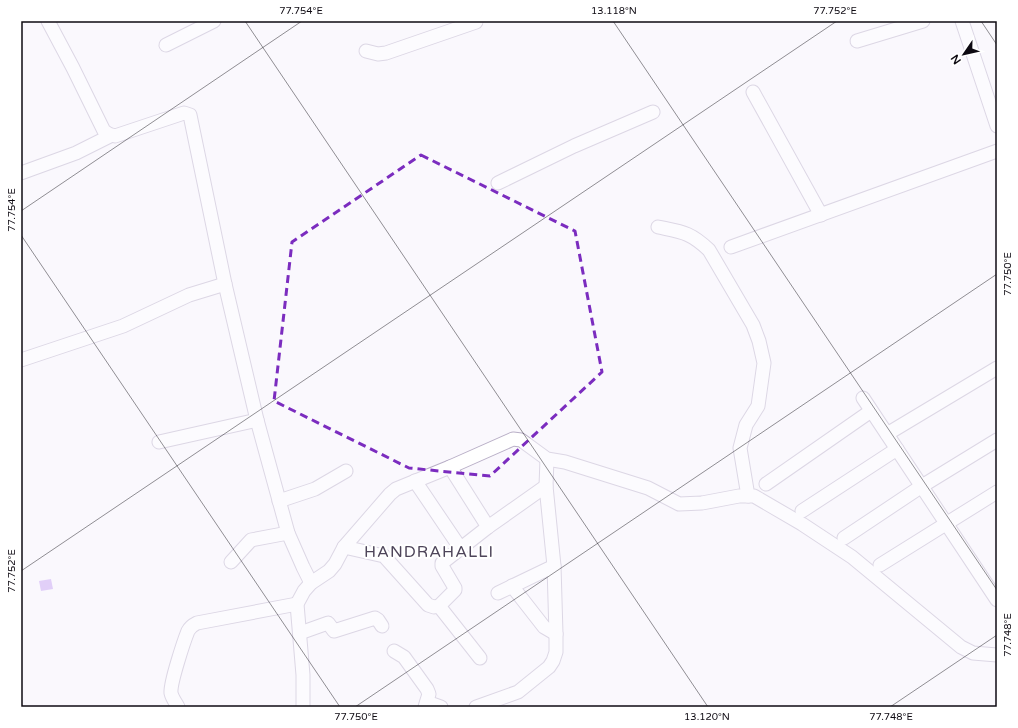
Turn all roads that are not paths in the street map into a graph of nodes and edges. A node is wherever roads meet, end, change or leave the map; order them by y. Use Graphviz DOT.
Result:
graph roads {
  1 [pos="48,21"];
  2 [pos="214,21"];
  3 [pos="923,21"];
  4 [pos="962,21"];
  5 [pos="476,22"];
  6 [pos="857,42"];
  7 [pos="166,45"];
  8 [pos="366,51"];
  9 [pos="752,92"];
  10 [pos="652,112"];
  11 [pos="997,126"];
  12 [pos="112,135"];
  13 [pos="997,151"];
  14 [pos="21,173"];
  15 [pos="498,183"];
  16 [pos="821,215"];
  17 [pos="658,227"];
  18 [pos="731,248"];
  19 [pos="226,284"];
  20 [pos="21,360"];
  21 [pos="997,368"];
  22 [pos="863,398"];
  23 [pos="871,411"];
  24 [pos="257,420"];
  25 [pos="887,434"];
  26 [pos="997,440"];
  27 [pos="158,442"];
  28 [pos="897,449"];
  29 [pos="547,459"];
  30 [pos="450,467"];
  31 [pos="346,471"];
  32 [pos="415,481"];
  33 [pos="766,484"];
  34 [pos="546,486"];
  35 [pos="922,486"];
  36 [pos="997,492"];
  37 [pos="748,496"];
  38 [pos="279,501"];
  39 [pos="802,511"];
  40 [pos="946,524"];
  41 [pos="488,527"];
  42 [pos="288,533"];
  43 [pos="844,538"];
  44 [pos="344,547"];
  45 [pos="461,549"];
  46 [pos="231,562"];
  47 [pos="880,565"];
  48 [pos="554,566"];
  49 [pos="311,583"];
  50 [pos="512,586"];
  51 [pos="498,593"];
  52 [pos="997,600"];
  53 [pos="297,604"];
  54 [pos="439,606"];
  55 [pos="382,626"];
  56 [pos="300,633"];
  57 [pos="556,634"];
  58 [pos="394,651"];
  59 [pos="997,655"];
  60 [pos="480,658"];
  61 [pos="426,704"];
  62 [pos="303,706"];
  63 [pos="178,707"];
  64 [pos="441,707"];
  65 [pos="476,707"];
  1 -- 12 [label="street"];
  2 -- 7 [label="street"];
  3 -- 6 [label="street"];
  4 -- 11 [label="street"];
  5 -- 8 [label="street"];
  9 -- 16 [label="street"];
  10 -- 15 [label="street"];
  12 -- 14 [label="street"];
  12 -- 19 [label="street"];
  13 -- 16 [label="street"];
  16 -- 18 [label="street"];
  17 -- 37 [label="street"];
  19 -- 20 [label="street"];
  19 -- 24 [label="street"];
  21 -- 25 [label="street"];
  22 -- 23 [label="street"];
  23 -- 25 [label="street"];
  23 -- 33 [label="street"];
  24 -- 27 [label="street"];
  24 -- 38 [label="street"];
  25 -- 28 [label="street"];
  26 -- 35 [label="street"];
  28 -- 35 [label="street"];
  28 -- 39 [label="street"];
  29 -- 30 [label="street"];
  29 -- 34 [label="street"];
  29 -- 37 [label="street"];
  30 -- 32 [label="street"];
  30 -- 41 [label="street"];
  31 -- 38 [label="street"];
  32 -- 44 [label="street"];
  32 -- 45 [label="street"];
  34 -- 41 [label="street"];
  34 -- 48 [label="street"];
  35 -- 40 [label="street"];
  35 -- 43 [label="street"];
  36 -- 40 [label="street"];
  37 -- 59 [label="street"];
  38 -- 42 [label="street"];
  40 -- 47 [label="street"];
  40 -- 52 [label="street"];
  41 -- 45 [label="street"];
  42 -- 46 [label="street"];
  42 -- 49 [label="street"];
  44 -- 49 [label="street"];
  44 -- 54 [label="street"];
  45 -- 54 [label="street"];
  48 -- 50 [label="street"];
  48 -- 57 [label="street"];
  49 -- 53 [label="street"];
  50 -- 51 [label="street"];
  50 -- 57 [label="street"];
  53 -- 56 [label="street"];
  53 -- 63 [label="street"];
  54 -- 60 [label="street"];
  55 -- 56 [label="street"];
  56 -- 62 [label="street"];
  57 -- 65 [label="street"];
  58 -- 61 [label="street"];
  61 -- 64 [label="street"];
}
